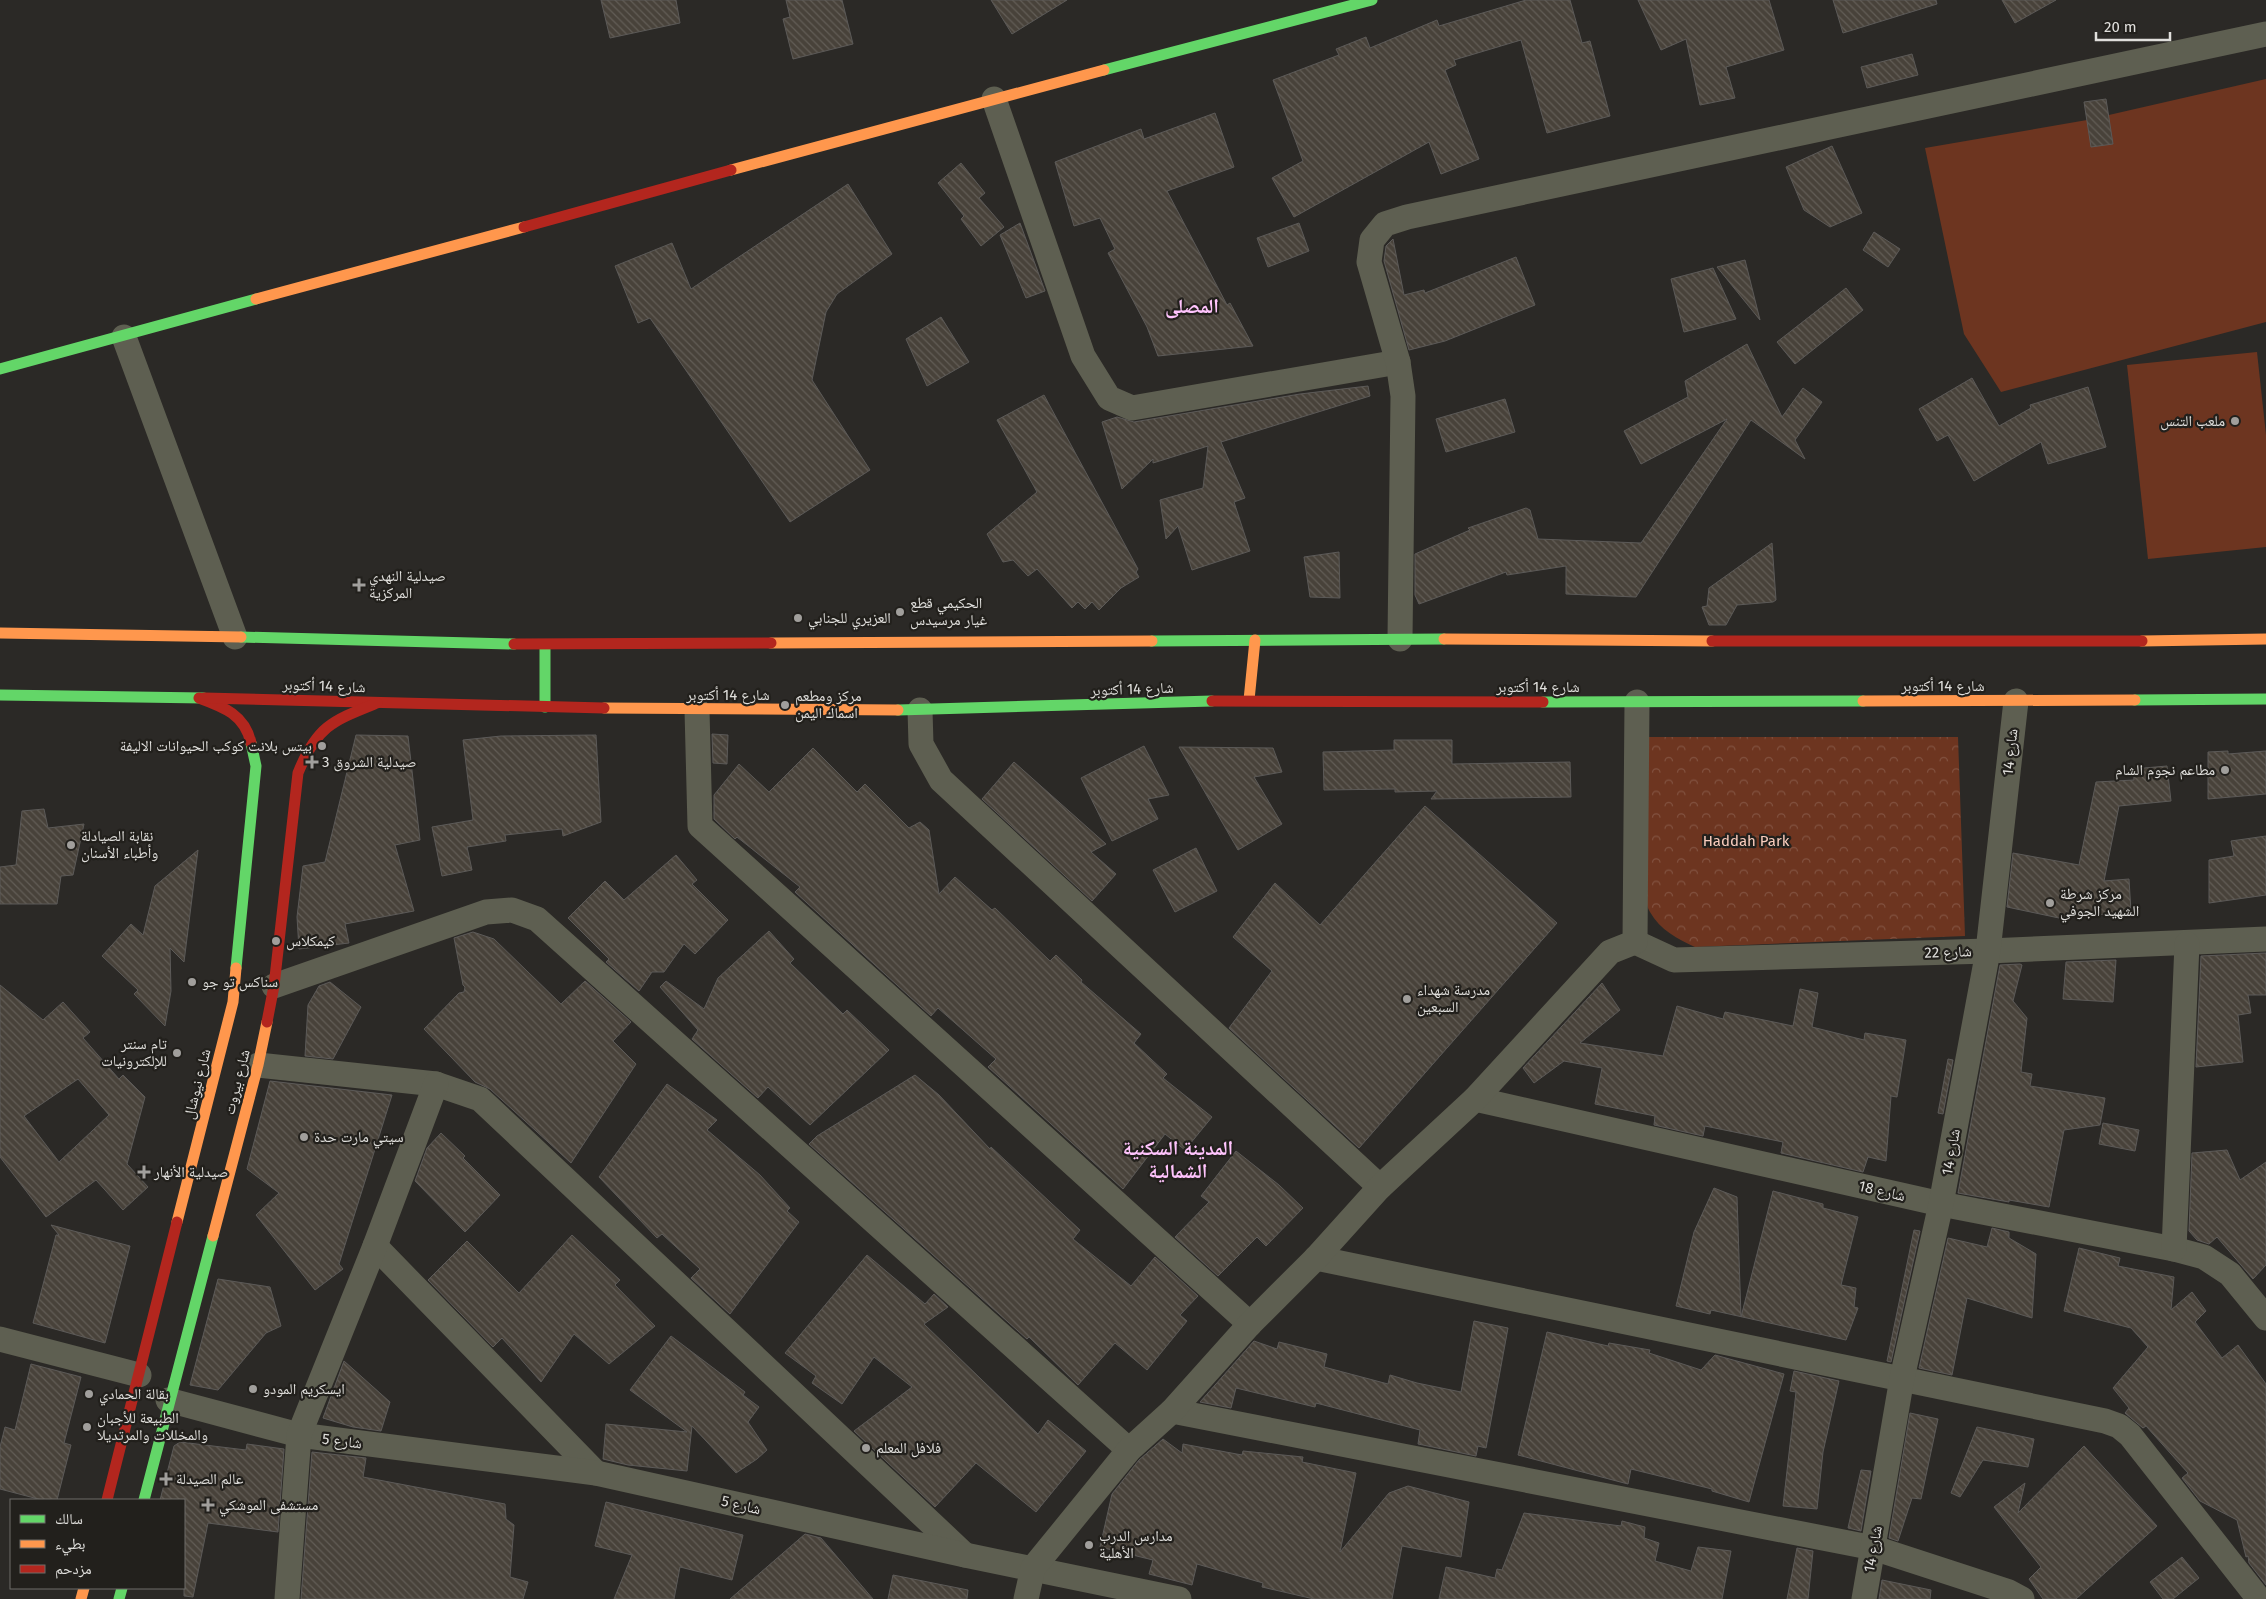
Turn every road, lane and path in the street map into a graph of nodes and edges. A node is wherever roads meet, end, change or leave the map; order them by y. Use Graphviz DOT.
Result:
graph roads {
  1 [pos="1372,0"];
  2 [pos="2266,34"];
  3 [pos="994,99"];
  4 [pos="124,337"];
  5 [pos="1398,362"];
  6 [pos="0,369"];
  7 [pos="0,634"];
  8 [pos="236,637"];
  9 [pos="1400,639"];
  10 [pos="2266,639"];
  11 [pos="1254,640"];
  12 [pos="546,645"];
  13 [pos="0,695"];
  14 [pos="198,698"];
  15 [pos="2266,699"];
  16 [pos="1249,700"];
  17 [pos="2016,701"];
  18 [pos="1637,702"];
  19 [pos="377,703"];
  20 [pos="545,707"];
  21 [pos="697,710"];
  22 [pos="920,710"];
  23 [pos="2266,939"];
  24 [pos="1635,942"];
  25 [pos="2187,944"];
  26 [pos="1988,951"];
  27 [pos="274,986"];
  28 [pos="258,1065"];
  29 [pos="436,1084"];
  30 [pos="1475,1099"];
  31 [pos="1380,1187"];
  32 [pos="1942,1204"];
  33 [pos="375,1246"];
  34 [pos="2174,1249"];
  35 [pos="1316,1258"];
  36 [pos="2266,1318"];
  37 [pos="1250,1324"];
  38 [pos="0,1339"];
  39 [pos="139,1375"];
  40 [pos="1902,1378"];
  41 [pos="168,1400"];
  42 [pos="1172,1411"];
  43 [pos="299,1436"];
  44 [pos="1129,1450"];
  45 [pos="596,1473"];
  46 [pos="107,1499"];
  47 [pos="144,1499"];
  48 [pos="1874,1548"];
  49 [pos="965,1556"];
  50 [pos="1033,1568"];
  51 [pos="287,1599"];
  52 [pos="1026,1599"];
  53 [pos="1180,1599"];
  54 [pos="1864,1599"];
  55 [pos="2022,1599"];
  56 [pos="2259,1599"];
  1 -- 3 [label="main road"];
  2 -- 5 [label="street"];
  3 -- 4 [label="main road"];
  3 -- 5 [label="street"];
  4 -- 6 [label="main road"];
  4 -- 8 [label="street"];
  5 -- 9 [label="street"];
  7 -- 8 [label="main road"];
  8 -- 12 [label="main road"];
  9 -- 10 [label="main road"];
  9 -- 11 [label="main road"];
  11 -- 12 [label="main road"];
  11 -- 16 [label="main road"];
  12 -- 20 [label="main road"];
  13 -- 14 [label="main road, شارع 14 أكتوبر"];
  14 -- 19 [label="main road, شارع 14 أكتوبر"];
  14 -- 39 [label="main road, شارع نيوشال"];
  15 -- 17 [label="main road, شارع 14 أكتوبر"];
  16 -- 18 [label="main road, شارع 14 أكتوبر"];
  16 -- 22 [label="main road, شارع 14 أكتوبر"];
  17 -- 18 [label="main road, شارع 14 أكتوبر"];
  17 -- 26 [label="street, شارع 14"];
  18 -- 24 [label="street"];
  19 -- 20 [label="main road, شارع 14 أكتوبر"];
  19 -- 27 [label="main road, شارع بيروت"];
  20 -- 21 [label="main road, شارع 14 أكتوبر"];
  21 -- 22 [label="main road, شارع 14 أكتوبر"];
  21 -- 37 [label="street"];
  22 -- 31 [label="street"];
  23 -- 25 [label="street, شارع 22"];
  24 -- 26 [label="street, شارع 22"];
  24 -- 30 [label="street"];
  25 -- 26 [label="street, شارع 22"];
  25 -- 34 [label="street"];
  26 -- 32 [label="street, شارع 14"];
  27 -- 28 [label="main road, شارع بيروت"];
  27 -- 44 [label="street"];
  28 -- 29 [label="street"];
  28 -- 41 [label="main road, شارع بيروت"];
  29 -- 33 [label="street, شارع 5"];
  29 -- 49 [label="street"];
  30 -- 31 [label="street"];
  30 -- 32 [label="street, شارع 18"];
  31 -- 35 [label="street"];
  32 -- 34 [label="street, شارع 18"];
  32 -- 40 [label="street, شارع 14"];
  33 -- 43 [label="street, شارع 5"];
  33 -- 45 [label="street"];
  34 -- 36 [label="street, شارع 18"];
  35 -- 37 [label="street"];
  35 -- 40 [label="street"];
  37 -- 42 [label="street"];
  38 -- 39 [label="street"];
  39 -- 46 [label="main road, شارع نيوشال"];
  40 -- 48 [label="street, شارع 14"];
  40 -- 56 [label="street"];
  41 -- 43 [label="street, شارع 5"];
  41 -- 47 [label="main road, شارع بيروت"];
  42 -- 44 [label="street"];
  42 -- 48 [label="street"];
  43 -- 45 [label="street, شارع 5"];
  43 -- 51 [label="street, شارع 5"];
  44 -- 50 [label="street"];
  45 -- 49 [label="street, شارع 5"];
  48 -- 54 [label="street, شارع 14"];
  48 -- 55 [label="street"];
  49 -- 50 [label="street, شارع 5"];
  50 -- 52 [label="street"];
  50 -- 53 [label="street, شارع 5"];
}
